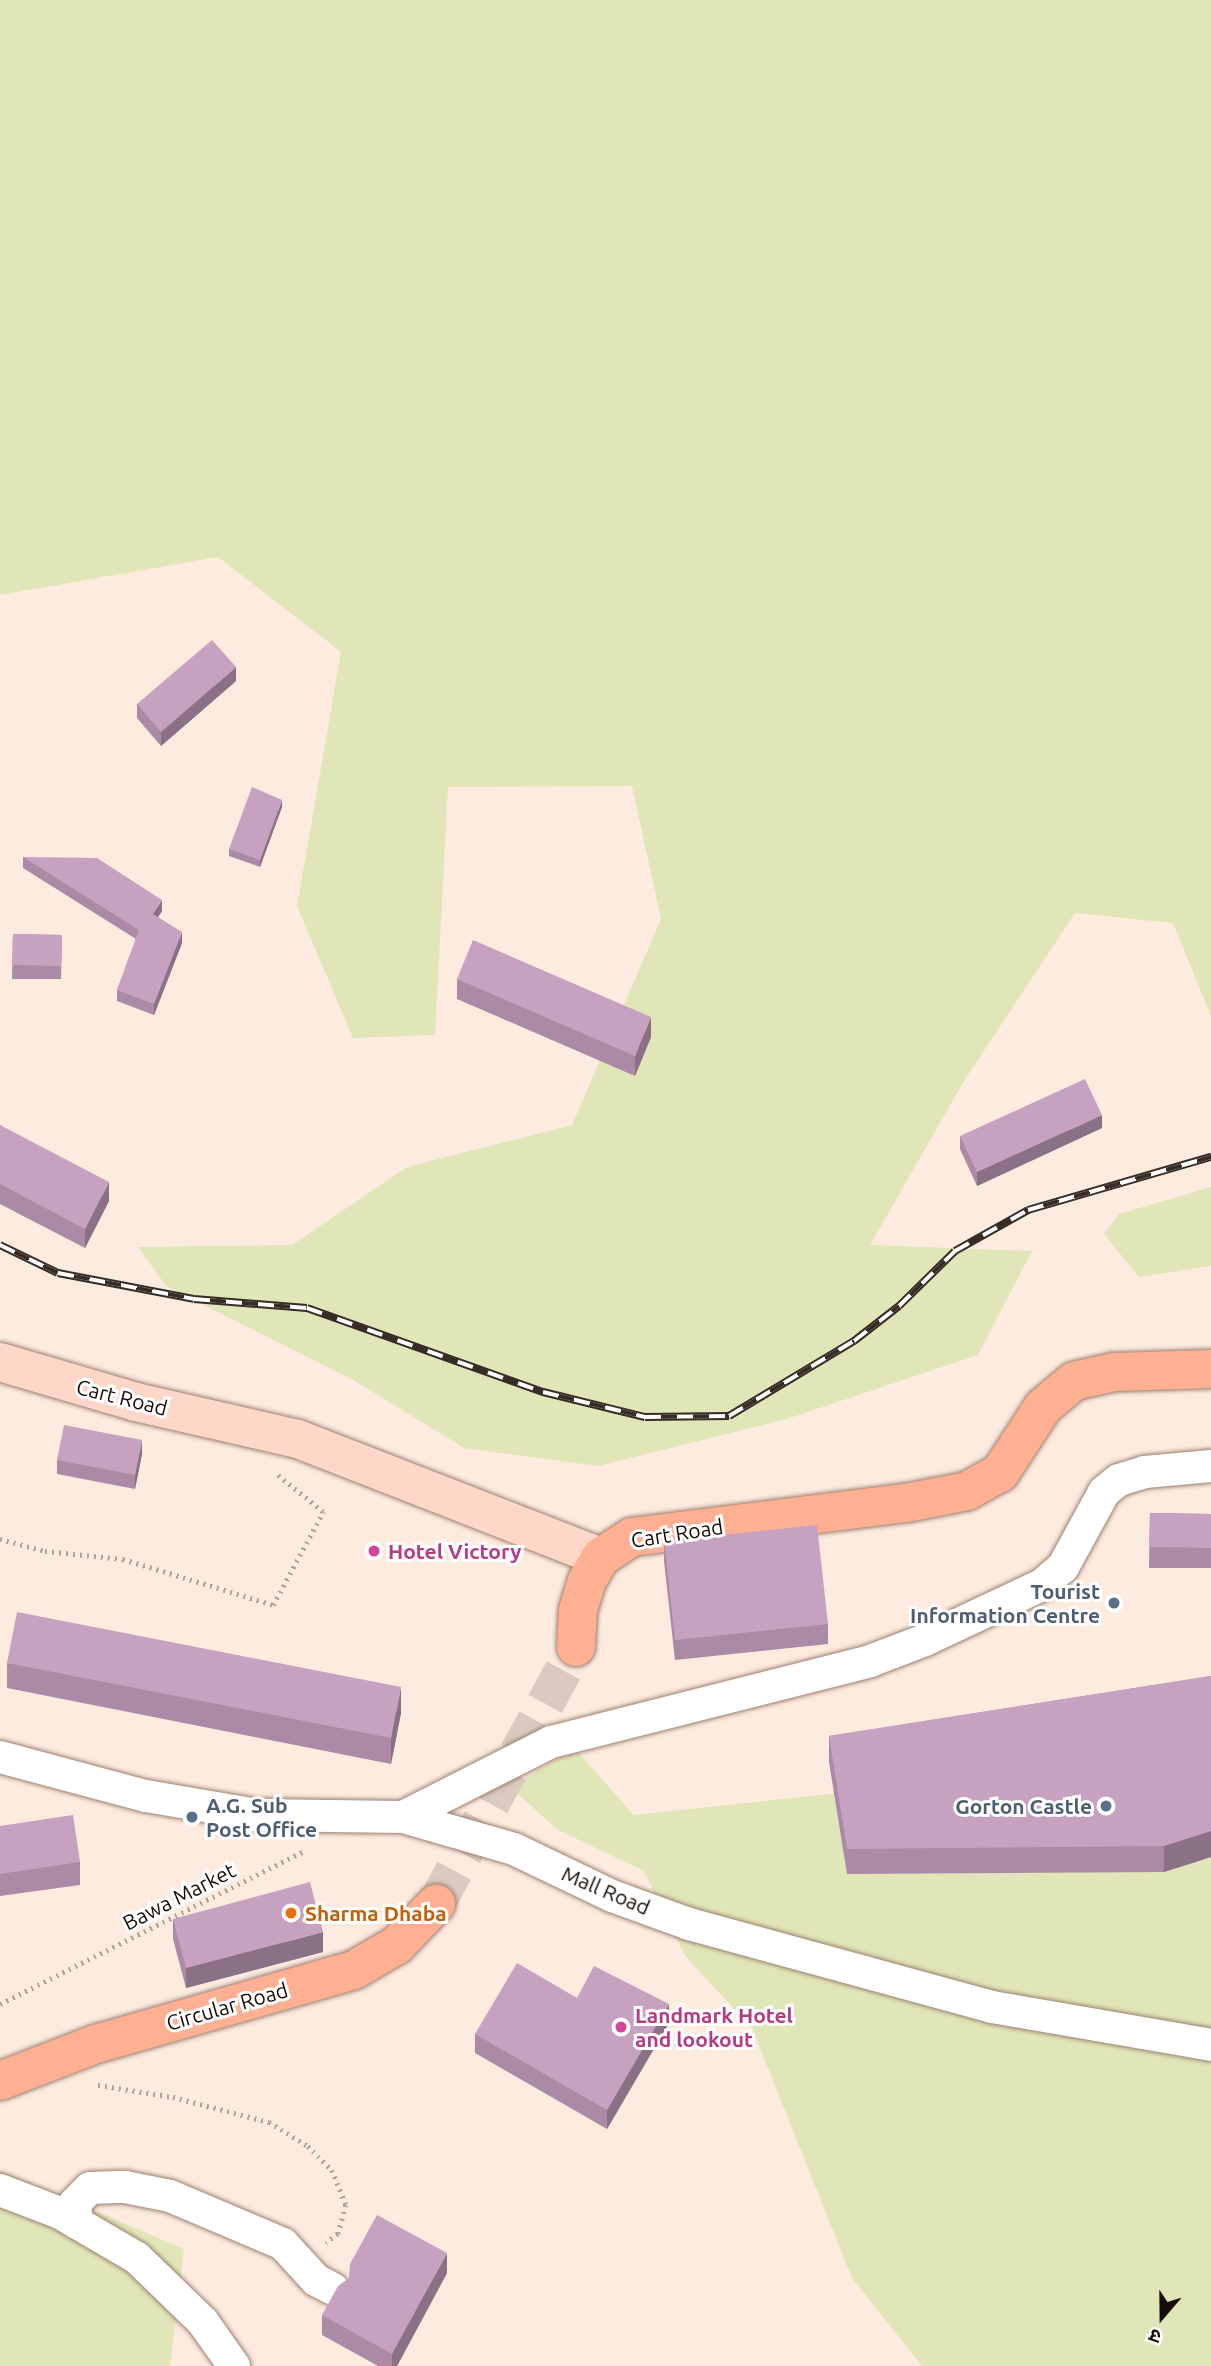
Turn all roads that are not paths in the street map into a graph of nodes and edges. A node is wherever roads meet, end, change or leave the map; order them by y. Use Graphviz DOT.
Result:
graph roads {
  1 [pos="0,1362"];
  2 [pos="1211,1369"];
  3 [pos="1211,1466"];
  4 [pos="601,1557"];
  5 [pos="576,1647"];
  6 [pos="0,1757"];
  7 [pos="403,1817"];
  8 [pos="436,1904"];
  9 [pos="1211,2045"];
  10 [pos="0,2081"];
  11 [pos="0,2190"];
  12 [pos="77,2223"];
  13 [pos="332,2289"];
  14 [pos="234,2366"];
  1 -- 4 [label="main road, Cart Road"];
  2 -- 4 [label="main road, Cart Road"];
  3 -- 7 [label="street"];
  4 -- 5 [label="main road"];
  6 -- 7 [label="street, Mall Road"];
  7 -- 9 [label="street, Mall Road"];
  8 -- 10 [label="main road, Circular Road"];
  11 -- 12 [label="street"];
  12 -- 13 [label="street"];
  12 -- 14 [label="street"];
}
